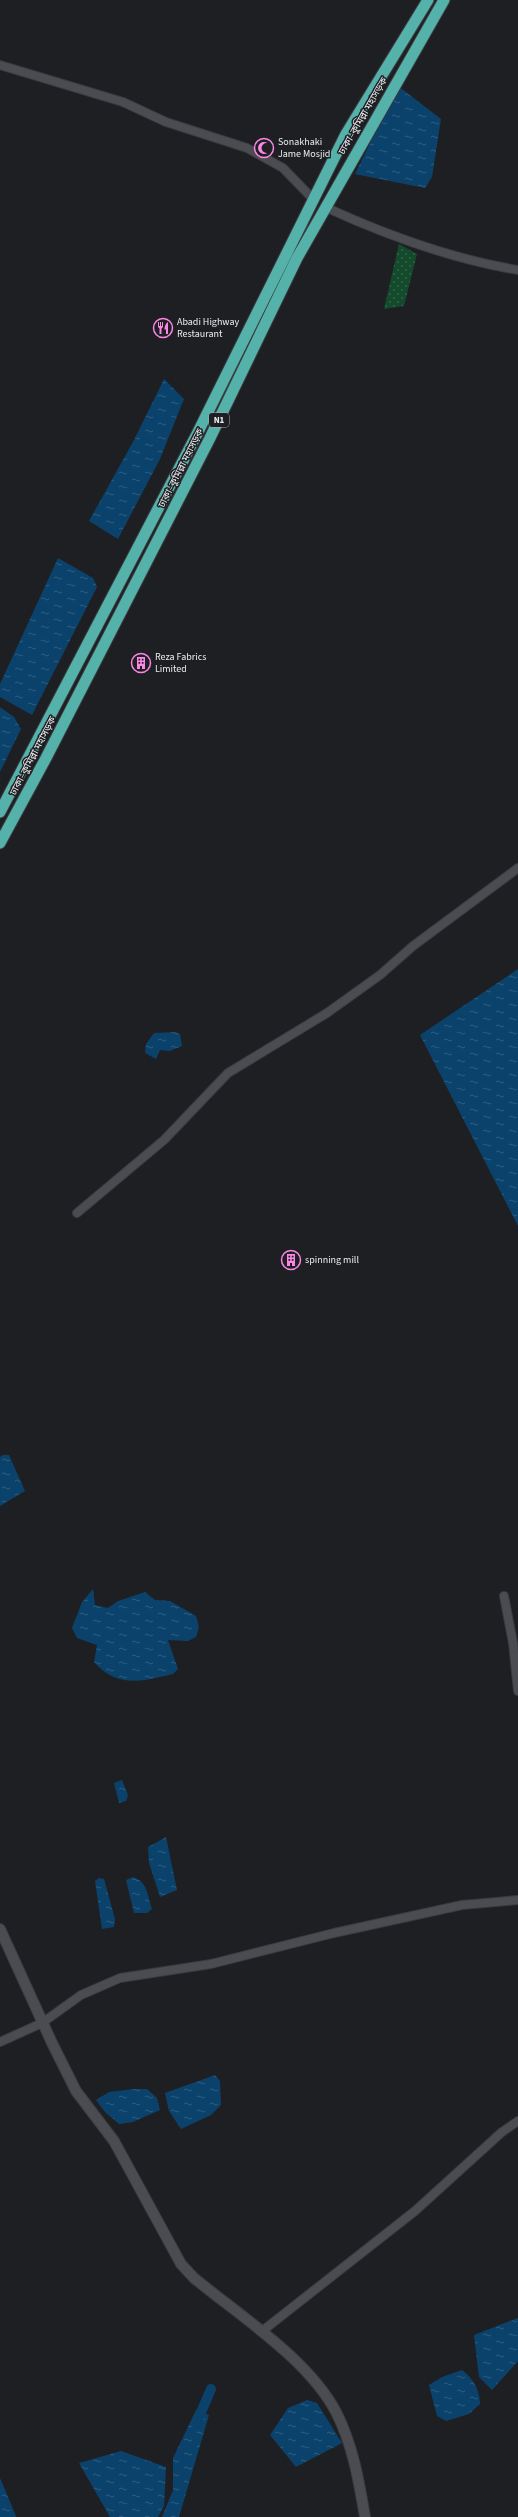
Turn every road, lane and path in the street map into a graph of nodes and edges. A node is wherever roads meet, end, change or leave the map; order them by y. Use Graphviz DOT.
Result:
graph roads {
  1 [pos="428,0"];
  2 [pos="444,0"];
  3 [pos="0,65"];
  4 [pos="313,199"];
  5 [pos="325,207"];
  6 [pos="518,270"];
  7 [pos="0,812"];
  8 [pos="0,843"];
  9 [pos="518,868"];
  10 [pos="78,1213"];
  11 [pos="504,1596"];
  12 [pos="518,1691"];
  13 [pos="518,1900"];
  14 [pos="0,1929"];
  15 [pos="42,2022"];
  16 [pos="0,2042"];
  17 [pos="518,2121"];
  18 [pos="261,2332"];
  19 [pos="365,2517"];
  1 -- 4 [label="highway, ঢাকা–কুমিল্লা মহাসড়ক / N1"];
  2 -- 5 [label="highway, ঢাকা–কুমিল্লা মহাসড়ক / N1"];
  3 -- 4 [label="street"];
  4 -- 7 [label="highway, ঢাকা–কুমিল্লা মহাসড়ক / N1"];
  5 -- 6 [label="street"];
  5 -- 8 [label="highway, ঢাকা–কুমিল্লা মহাসড়ক / N1"];
  9 -- 10 [label="street"];
  11 -- 12 [label="street"];
  13 -- 15 [label="street"];
  14 -- 15 [label="street"];
  15 -- 16 [label="street"];
  15 -- 18 [label="street"];
  17 -- 18 [label="street"];
  18 -- 19 [label="street"];
}
